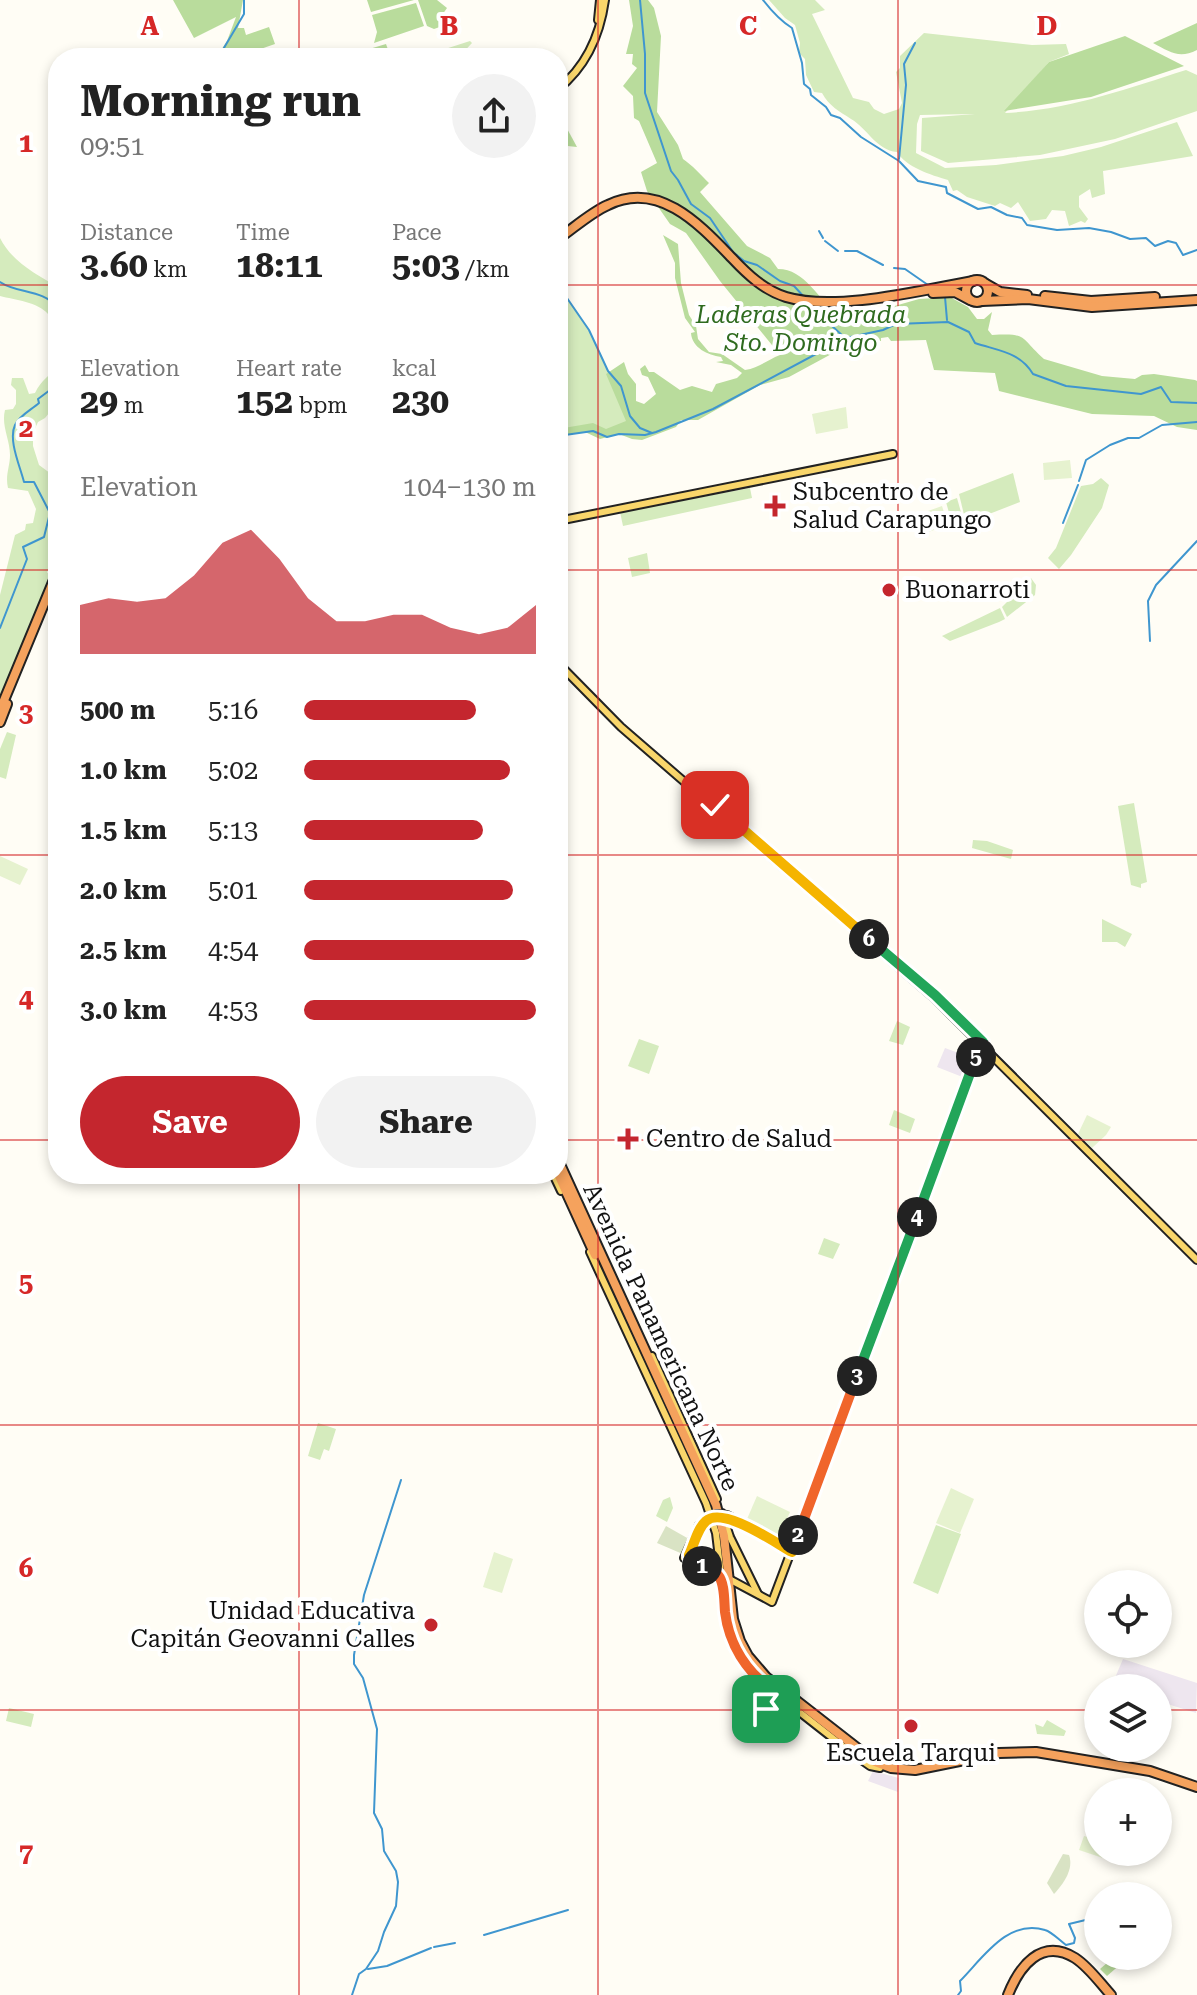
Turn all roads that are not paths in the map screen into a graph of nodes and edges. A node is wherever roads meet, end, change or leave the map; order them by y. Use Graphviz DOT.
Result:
graph roads {
  1 [pos="602,0"];
  2 [pos="568,79"];
  3 [pos="568,235"];
  4 [pos="973,281"];
  5 [pos="986,284"];
  6 [pos="1197,297"];
  7 [pos="970,300"];
  8 [pos="982,301"];
  9 [pos="811,304"];
  10 [pos="893,454"];
  11 [pos="568,518"];
  12 [pos="48,594"];
  13 [pos="48,607"];
  14 [pos="568,671"];
  15 [pos="0,710"];
  16 [pos="0,722"];
  17 [pos="982,1043"];
  18 [pos="568,1176"];
  19 [pos="568,1181"];
  20 [pos="561,1184"];
  21 [pos="1197,1258"];
  22 [pos="608,1264"];
  23 [pos="611,1291"];
  24 [pos="632,1328"];
  25 [pos="680,1441"];
  26 [pos="691,1446"];
  27 [pos="792,1551"];
  28 [pos="717,1571"];
  29 [pos="725,1579"];
  30 [pos="758,1594"];
  31 [pos="770,1689"];
  32 [pos="880,1768"];
  33 [pos="1197,1789"];
  34 [pos="1068,1955"];
  35 [pos="1084,1960"];
  36 [pos="1010,1995"];
  37 [pos="1108,1995"];
  1 -- 2 [label="main road"];
  3 -- 9 [label="highway"];
  4 -- 5 [label="highway"];
  4 -- 7 [label="highway"];
  4 -- 9 [label="highway"];
  5 -- 6 [label="highway"];
  5 -- 8 [label="highway"];
  6 -- 8 [label="highway"];
  7 -- 8 [label="highway"];
  7 -- 9 [label="highway"];
  10 -- 11 [label="main road"];
  12 -- 15 [label="highway"];
  13 -- 16 [label="highway"];
  14 -- 17 [label="main road"];
  17 -- 21 [label="main road"];
  17 -- 27 [label="main road"];
  18 -- 22 [label="main road, Avenida Panamericana Norte"];
  19 -- 22 [label="highway, Avenida Panamericana Norte"];
  20 -- 23 [label="highway, Avenida Panamericana Norte"];
  22 -- 24 [label="highway, Avenida Panamericana Norte"];
  22 -- 26 [label="main road, Avenida Panamericana Norte"];
  23 -- 24 [label="highway, Avenida Panamericana Norte"];
  23 -- 25 [label="main road, Avenida Panamericana Norte"];
  24 -- 25 [label="highway, Avenida Panamericana Norte"];
  24 -- 26 [label="highway, Avenida Panamericana Norte"];
  25 -- 28 [label="main road, Avenida Panamericana Norte"];
  25 -- 32 [label="highway, Avenida Panamericana Norte"];
  26 -- 29 [label="highway, Avenida Panamericana Norte"];
  26 -- 30 [label="main road, Avenida Panamericana Norte"];
  27 -- 28 [label="main road, bridge"];
  27 -- 30 [label="main road"];
  28 -- 29 [label="main road"];
  29 -- 30 [label="main road"];
  29 -- 31 [label="main road, Avenida Panamericana Norte"];
  29 -- 33 [label="highway, Avenida Panamericana Norte"];
  31 -- 31 [label="main road"];
  31 -- 32 [label="main road, Avenida Panamericana Norte"];
  32 -- 33 [label="highway, Avenida Panamericana Norte"];
  34 -- 35 [label="highway"];
  34 -- 36 [label="highway"];
  34 -- 37 [label="highway"];
  36 -- 37 [label="highway"];
}
